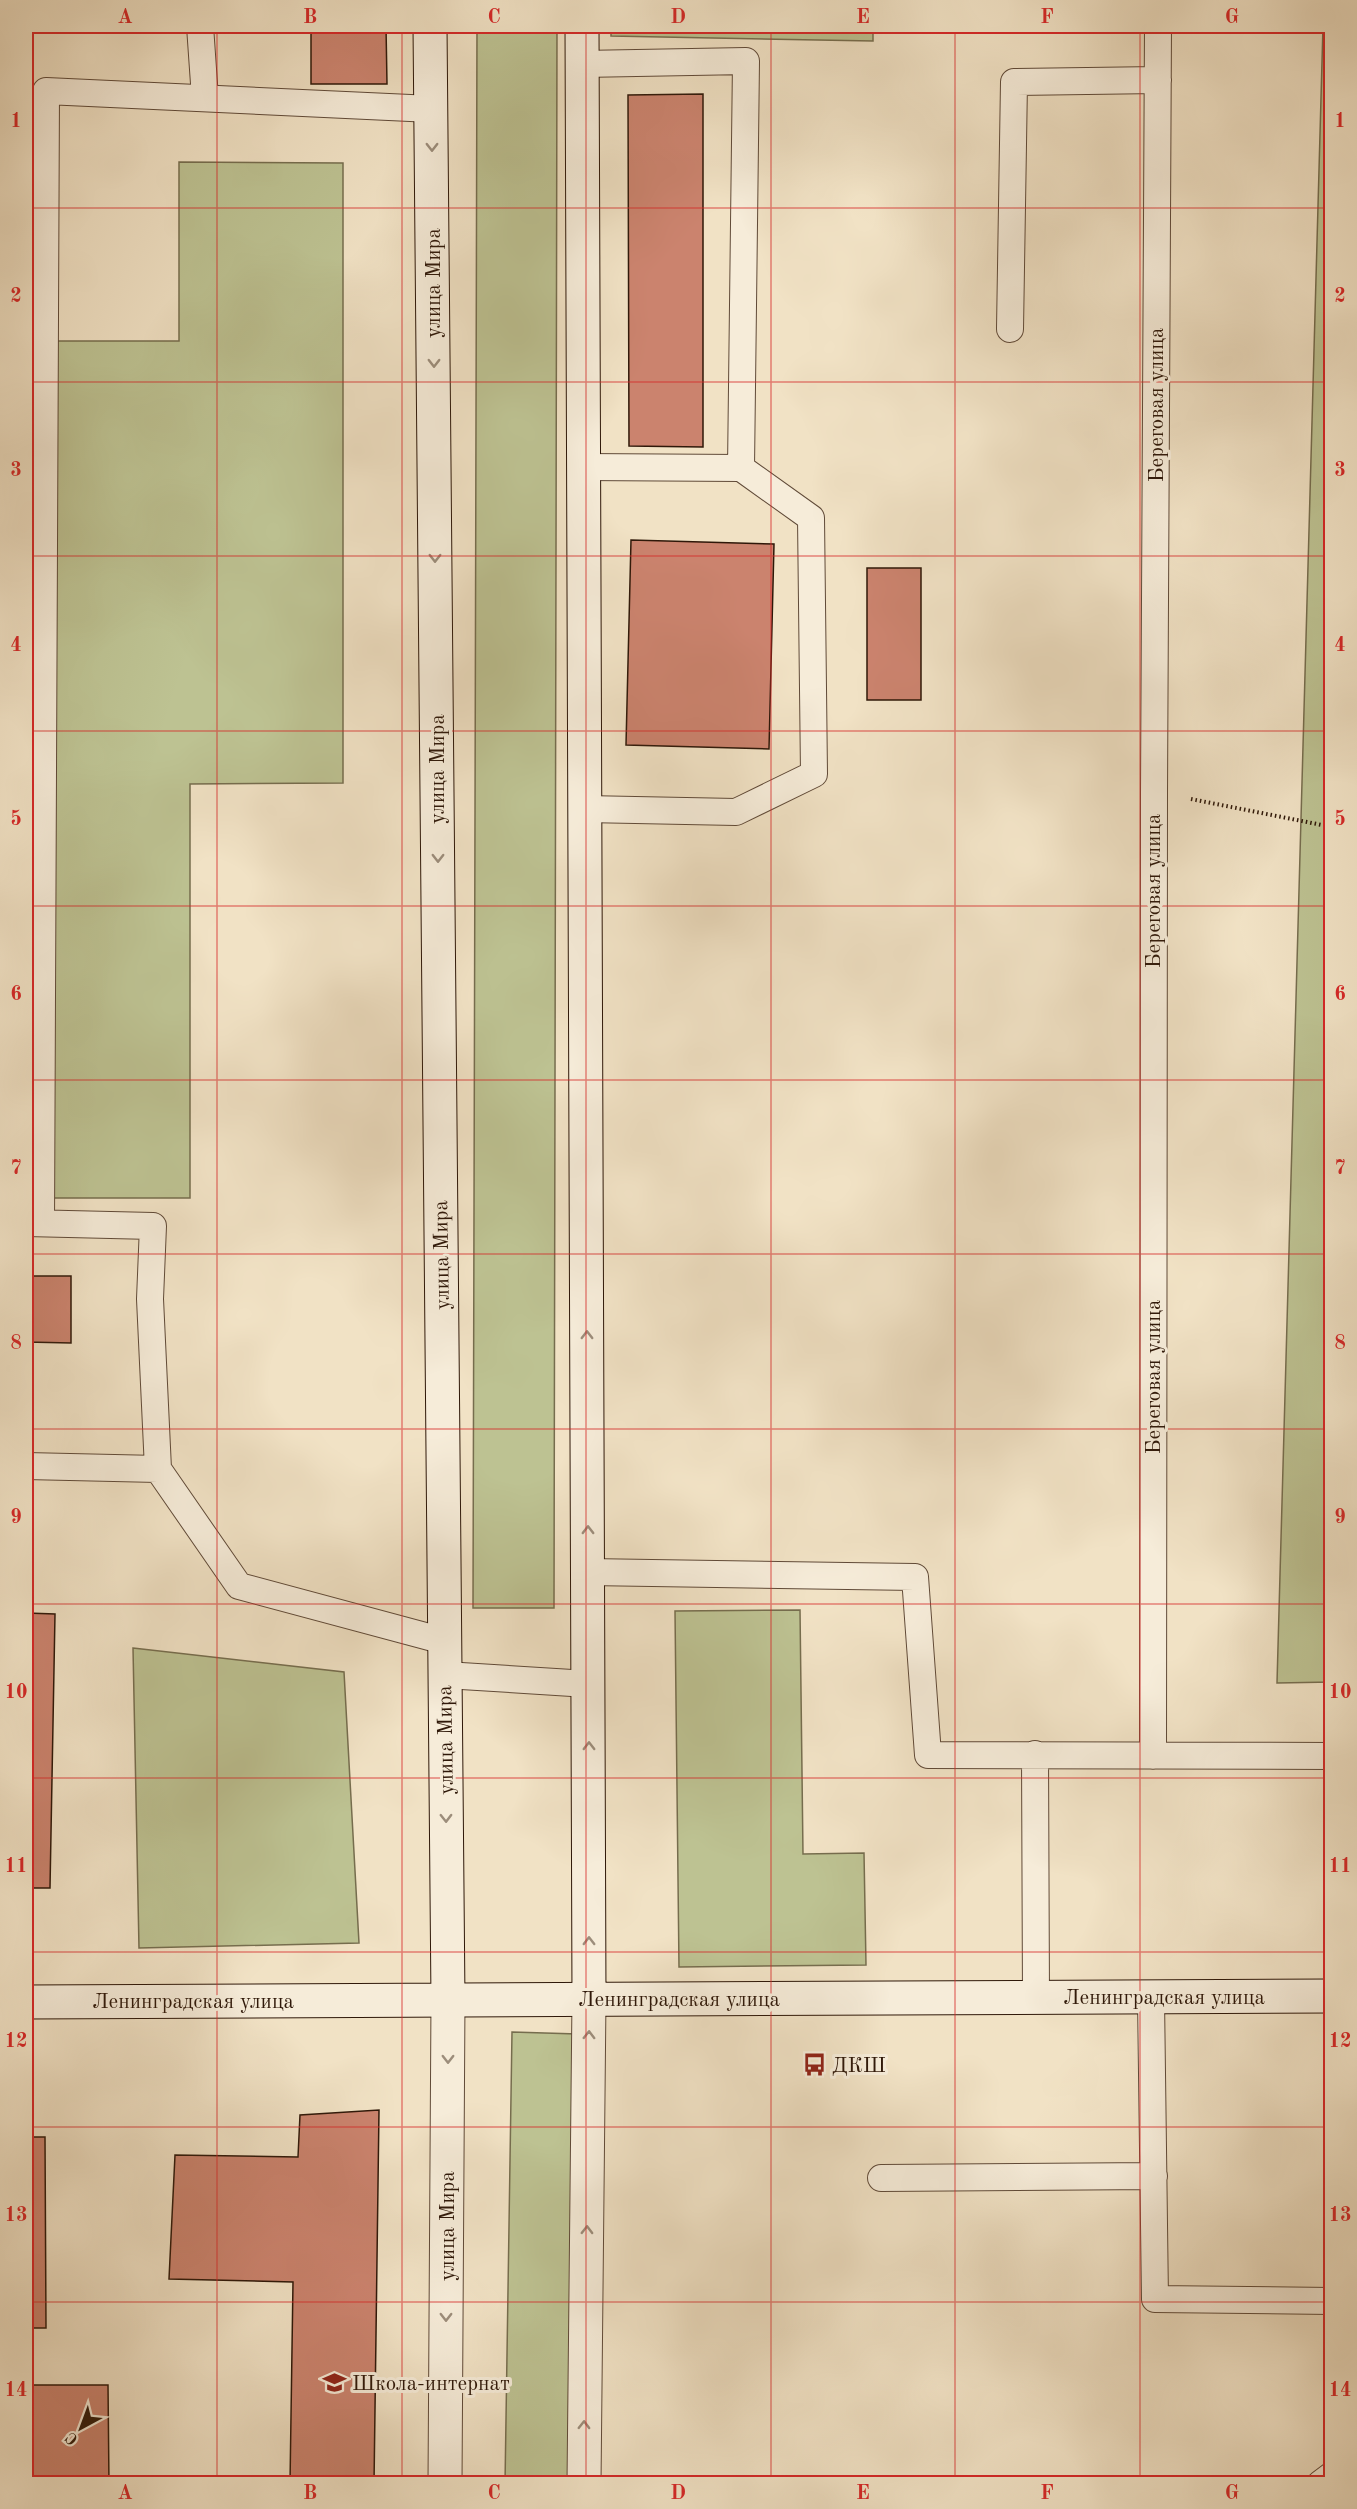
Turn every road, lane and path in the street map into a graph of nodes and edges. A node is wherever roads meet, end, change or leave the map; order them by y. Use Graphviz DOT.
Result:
graph roads {
  1 [pos="200,26"];
  2 [pos="430,26"];
  3 [pos="582,26"];
  4 [pos="1158,26"];
  5 [pos="582,64"];
  6 [pos="1158,80"];
  7 [pos="35,90"];
  8 [pos="206,98"];
  9 [pos="432,109"];
  10 [pos="1010,328"];
  11 [pos="584,467"];
  12 [pos="741,468"];
  13 [pos="1154,792"];
  14 [pos="585,809"];
  15 [pos="1332,827"];
  16 [pos="33,1223"];
  17 [pos="26,1466"];
  18 [pos="158,1469"];
  19 [pos="588,1572"];
  20 [pos="444,1641"];
  21 [pos="445,1675"];
  22 [pos="588,1683"];
  23 [pos="1035,1754"];
  24 [pos="1153,1756"];
  25 [pos="1332,1756"];
  26 [pos="1332,1996"];
  27 [pos="1035,1997"];
  28 [pos="1152,1998"];
  29 [pos="590,1999"];
  30 [pos="448,2000"];
  31 [pos="26,2002"];
  32 [pos="1154,2176"];
  33 [pos="881,2178"];
  34 [pos="1332,2301"];
  35 [pos="1332,2475"];
  36 [pos="445,2484"];
  37 [pos="584,2484"];
  38 [pos="1320,2484"];
  1 -- 8 [label="lane"];
  2 -- 9 [label="main road, улица Мира"];
  3 -- 5 [label="main road"];
  4 -- 6 [label="lane, Береговая улица"];
  5 -- 11 [label="main road"];
  5 -- 12 [label="lane"];
  6 -- 10 [label="lane"];
  6 -- 13 [label="lane, Береговая улица"];
  7 -- 8 [label="lane"];
  7 -- 16 [label="lane"];
  8 -- 9 [label="lane"];
  9 -- 20 [label="main road, улица Мира, one-way"];
  11 -- 12 [label="lane"];
  11 -- 14 [label="main road"];
  12 -- 14 [label="lane"];
  13 -- 15 [label="path"];
  13 -- 24 [label="lane, Береговая улица"];
  19 -- 14 [label="main road, one-way"];
  16 -- 18 [label="lane"];
  17 -- 18 [label="lane"];
  18 -- 20 [label="lane"];
  19 -- 22 [label="main road"];
  19 -- 23 [label="lane"];
  20 -- 21 [label="main road, улица Мира"];
  21 -- 22 [label="lane"];
  21 -- 30 [label="main road, улица Мира, one-way"];
  29 -- 22 [label="main road, one-way"];
  23 -- 24 [label="lane"];
  23 -- 27 [label="lane"];
  24 -- 25 [label="lane"];
  26 -- 28 [label="main road, Ленинградская улица"];
  27 -- 28 [label="main road, Ленинградская улица"];
  27 -- 29 [label="main road, Ленинградская улица"];
  28 -- 32 [label="lane"];
  29 -- 30 [label="main road, Ленинградская улица"];
  37 -- 29 [label="main road, one-way"];
  30 -- 31 [label="main road, Ленинградская улица"];
  30 -- 36 [label="main road, улица Мира, one-way"];
  32 -- 33 [label="lane"];
  32 -- 34 [label="lane"];
  35 -- 38 [label="lane"];
}
